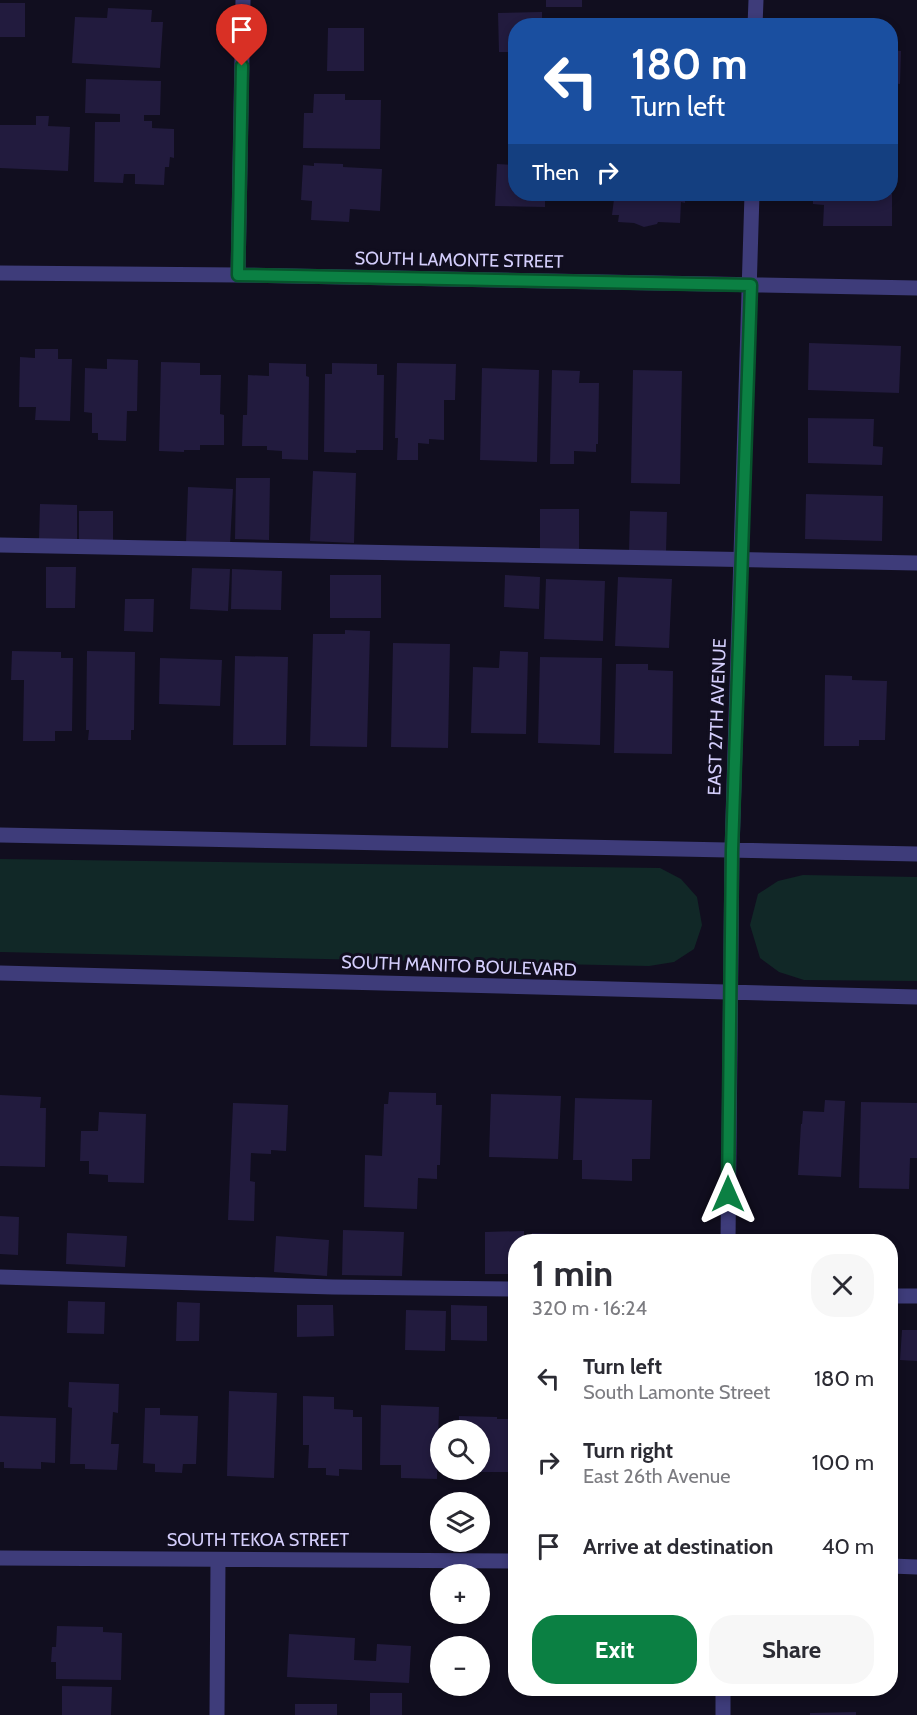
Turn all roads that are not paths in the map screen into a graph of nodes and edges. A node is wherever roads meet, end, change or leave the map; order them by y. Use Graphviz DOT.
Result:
graph roads {
  1 [pos="243,0"];
  2 [pos="756,0"];
  3 [pos="755,18"];
  4 [pos="752,201"];
  5 [pos="0,273"];
  6 [pos="238,275"];
  7 [pos="751,285"];
  8 [pos="917,288"];
  9 [pos="0,544"];
  10 [pos="741,560"];
  11 [pos="917,563"];
  12 [pos="0,835"];
  13 [pos="732,850"];
  14 [pos="917,854"];
  15 [pos="0,973"];
  16 [pos="730,993"];
  17 [pos="917,997"];
  18 [pos="728,1234"];
  19 [pos="0,1276"];
  20 [pos="508,1289"];
  21 [pos="898,1296"];
  22 [pos="917,1296"];
  23 [pos="0,1558"];
  24 [pos="219,1560"];
  25 [pos="508,1561"];
  26 [pos="898,1566"];
  27 [pos="917,1567"];
  28 [pos="723,1696"];
  29 [pos="217,1715"];
  30 [pos="723,1715"];
  1 -- 6 [label="street"];
  2 -- 3 [label="street"];
  4 -- 7 [label="street, EAST 27TH AVENUE"];
  5 -- 6 [label="street, SOUTH LAMONTE STREET"];
  6 -- 7 [label="street, SOUTH LAMONTE STREET"];
  7 -- 8 [label="street, SOUTH LAMONTE STREET"];
  7 -- 10 [label="street, EAST 27TH AVENUE"];
  9 -- 10 [label="street"];
  10 -- 11 [label="street"];
  10 -- 13 [label="street, EAST 27TH AVENUE"];
  12 -- 13 [label="street"];
  13 -- 14 [label="street"];
  13 -- 16 [label="street, EAST 27TH AVENUE"];
  15 -- 16 [label="street, SOUTH MANITO BOULEVARD"];
  16 -- 17 [label="street, SOUTH MANITO BOULEVARD"];
  16 -- 18 [label="street, EAST 27TH AVENUE"];
  19 -- 20 [label="street"];
  21 -- 22 [label="street"];
  23 -- 24 [label="street, SOUTH TEKOA STREET"];
  24 -- 25 [label="street, SOUTH TEKOA STREET"];
  24 -- 29 [label="street"];
  26 -- 27 [label="street"];
  28 -- 30 [label="street"];
}
